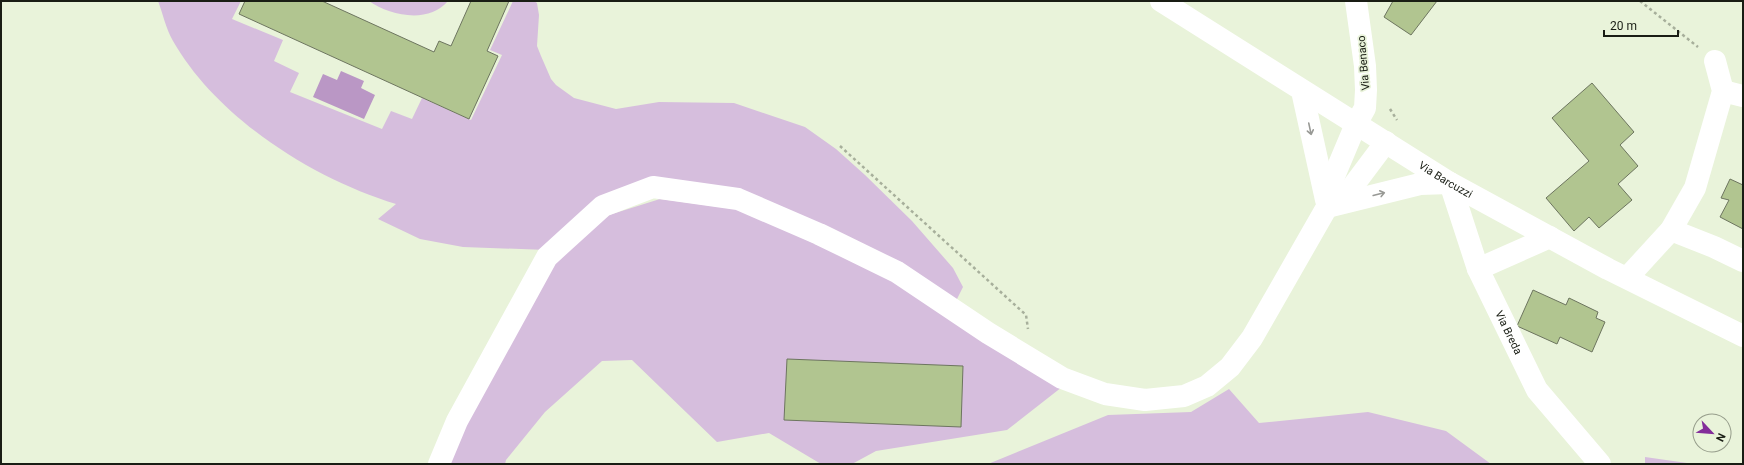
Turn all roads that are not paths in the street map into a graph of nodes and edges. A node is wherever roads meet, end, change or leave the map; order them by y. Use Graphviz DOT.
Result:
graph roads {
  1 [pos="1161,1"];
  2 [pos="1356,1"];
  3 [pos="1715,61"];
  4 [pos="1302,91"];
  5 [pos="1733,93"];
  6 [pos="1356,124"];
  7 [pos="1386,142"];
  8 [pos="1450,183"];
  9 [pos="1327,208"];
  10 [pos="1671,230"];
  11 [pos="1550,237"];
  12 [pos="1743,261"];
  13 [pos="1478,269"];
  14 [pos="1627,278"];
  15 [pos="1743,336"];
  16 [pos="439,464"];
  17 [pos="1600,464"];
  1 -- 4 [label="street, Via Barcuzzi"];
  2 -- 6 [label="street, Via Benaco"];
  3 -- 5 [label="street"];
  4 -- 6 [label="street, Via Barcuzzi"];
  4 -- 9 [label="street, one-way"];
  5 -- 10 [label="street"];
  6 -- 7 [label="street, Via Barcuzzi"];
  6 -- 9 [label="street, Via Benaco"];
  7 -- 8 [label="street, Via Barcuzzi"];
  7 -- 9 [label="street"];
  9 -- 8 [label="street, one-way"];
  8 -- 11 [label="street, Via Barcuzzi"];
  8 -- 13 [label="street, Via Breda"];
  9 -- 16 [label="street"];
  10 -- 12 [label="street"];
  10 -- 14 [label="street"];
  11 -- 13 [label="street"];
  11 -- 14 [label="street, Via Barcuzzi"];
  13 -- 17 [label="street, Via Breda"];
  14 -- 15 [label="street, Via Barcuzzi"];
}
